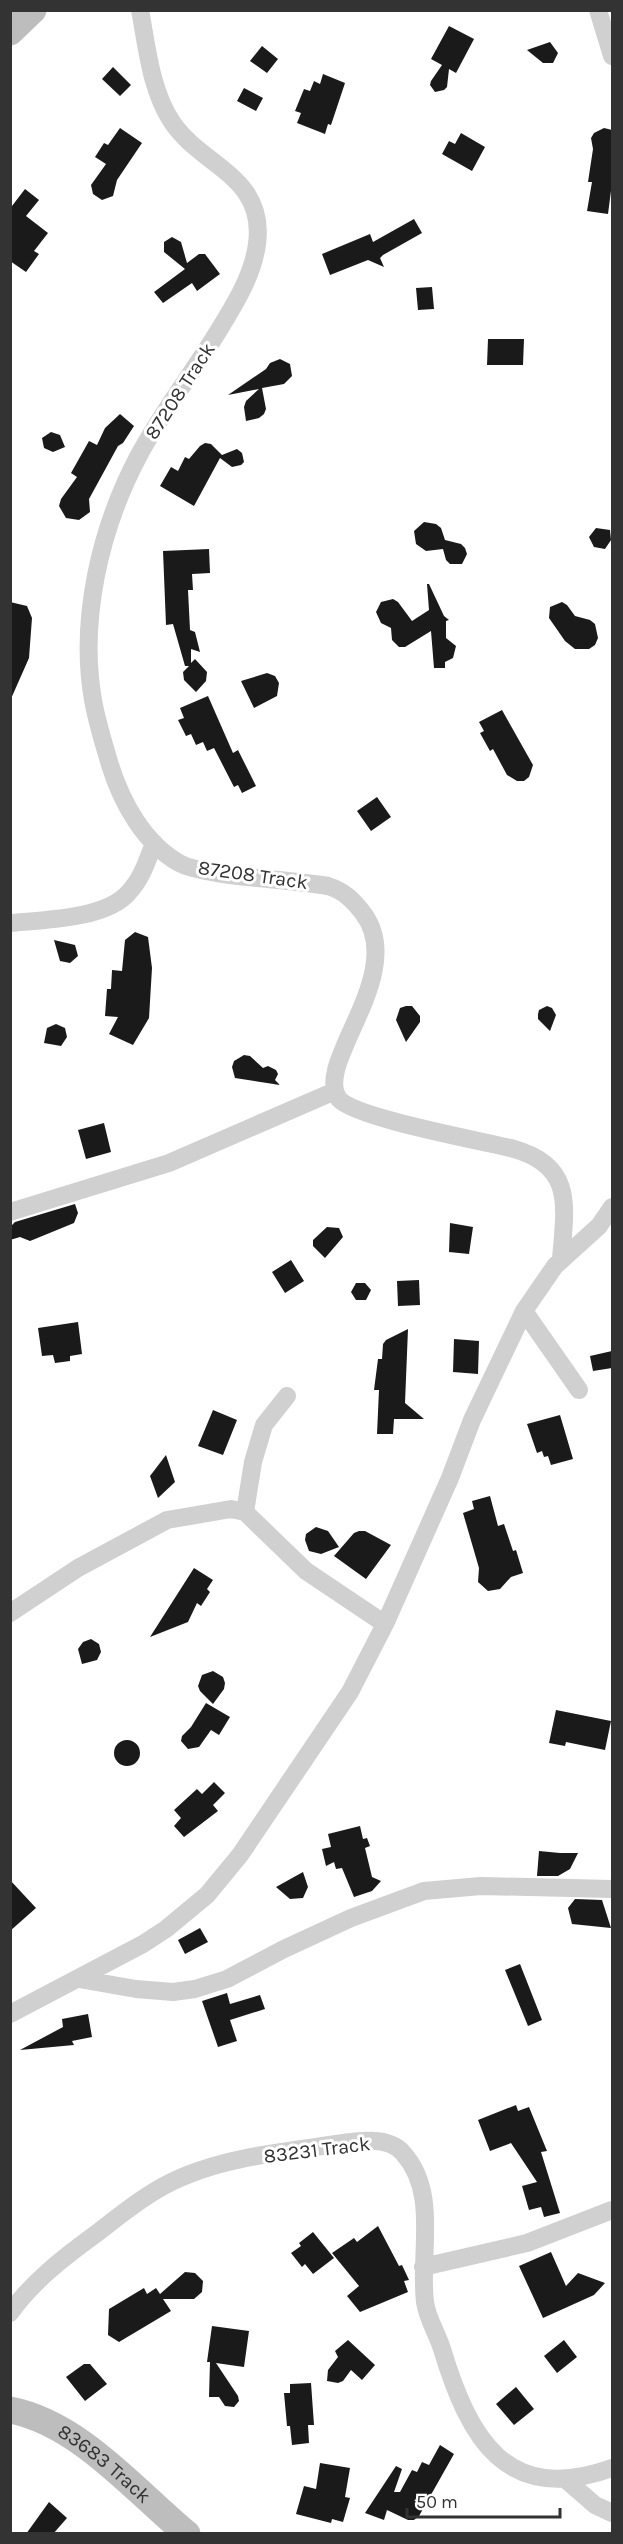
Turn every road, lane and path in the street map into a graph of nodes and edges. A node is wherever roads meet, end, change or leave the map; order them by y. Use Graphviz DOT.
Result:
graph roads {
  1 [pos="33,10"];
  2 [pos="140,10"];
  3 [pos="598,10"];
  4 [pos="10,32"];
  5 [pos="612,56"];
  6 [pos="154,843"];
  7 [pos="10,923"];
  8 [pos="335,1091"];
  9 [pos="612,1207"];
  10 [pos="10,1212"];
  11 [pos="561,1259"];
  12 [pos="524,1311"];
  13 [pos="579,1390"];
  14 [pos="287,1396"];
  15 [pos="245,1512"];
  16 [pos="10,1612"];
  17 [pos="385,1624"];
  18 [pos="612,1890"];
  19 [pos="79,1979"];
  20 [pos="10,2014"];
  21 [pos="612,2210"];
  22 [pos="423,2267"];
  23 [pos="10,2313"];
  24 [pos="10,2410"];
  25 [pos="612,2468"];
  26 [pos="565,2478"];
  27 [pos="612,2513"];
  28 [pos="187,2534"];
  1 -- 4 [label="street"];
  2 -- 6 [label="street, 87208 Track"];
  3 -- 5 [label="street"];
  6 -- 7 [label="street"];
  6 -- 8 [label="street, 87208 Track"];
  8 -- 10 [label="street"];
  8 -- 11 [label="street"];
  9 -- 11 [label="street"];
  11 -- 12 [label="street"];
  12 -- 13 [label="street"];
  12 -- 17 [label="street"];
  14 -- 15 [label="street"];
  15 -- 16 [label="street"];
  15 -- 17 [label="street"];
  17 -- 19 [label="street"];
  18 -- 19 [label="street"];
  19 -- 20 [label="street"];
  21 -- 22 [label="street"];
  22 -- 23 [label="street, 83231 Track"];
  22 -- 26 [label="street, 83231 Track"];
  24 -- 28 [label="street, 83683 Track"];
  25 -- 26 [label="street, 83231 Track"];
  26 -- 27 [label="street"];
}
